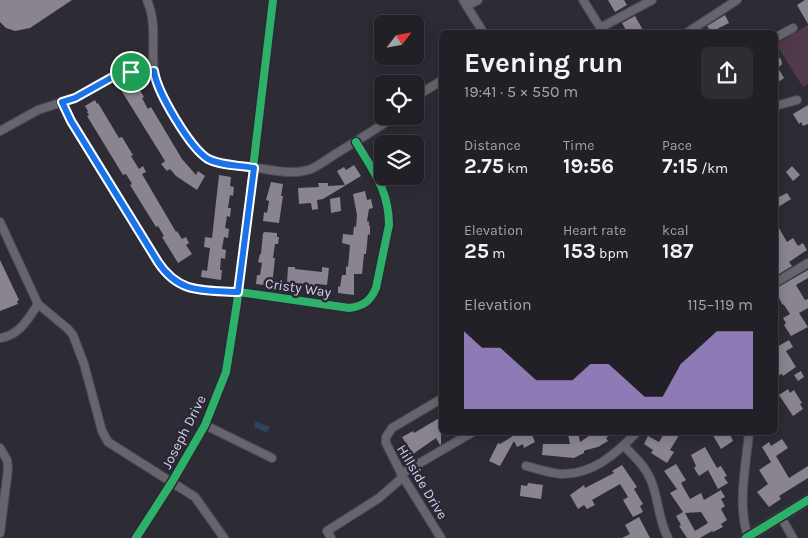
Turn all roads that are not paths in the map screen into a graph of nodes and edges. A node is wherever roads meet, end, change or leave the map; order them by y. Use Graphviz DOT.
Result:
graph roads {
  1 [pos="147,0"];
  2 [pos="273,0"];
  3 [pos="478,0"];
  4 [pos="582,0"];
  5 [pos="652,0"];
  6 [pos="737,0"];
  7 [pos="465,3"];
  8 [pos="793,28"];
  9 [pos="482,30"];
  10 [pos="601,30"];
  11 [pos="691,30"];
  12 [pos="778,36"];
  13 [pos="154,71"];
  14 [pos="439,82"];
  15 [pos="424,91"];
  16 [pos="798,100"];
  17 [pos="62,102"];
  18 [pos="778,105"];
  19 [pos="382,125"];
  20 [pos="0,132"];
  21 [pos="356,142"];
  22 [pos="254,168"];
  23 [pos="0,222"];
  24 [pos="808,263"];
  25 [pos="778,281"];
  26 [pos="238,292"];
  27 [pos="38,304"];
  28 [pos="0,338"];
  29 [pos="439,400"];
  30 [pos="205,425"];
  31 [pos="468,435"];
  32 [pos="633,435"];
  33 [pos="749,435"];
  34 [pos="624,446"];
  35 [pos="0,448"];
  36 [pos="272,458"];
  37 [pos="526,466"];
  38 [pos="402,476"];
  39 [pos="172,482"];
  40 [pos="808,500"];
  41 [pos="781,517"];
  42 [pos="0,533"];
  43 [pos="136,538"];
  44 [pos="224,538"];
  45 [pos="331,538"];
  46 [pos="442,538"];
  47 [pos="668,538"];
  48 [pos="747,538"];
  49 [pos="793,538"];
  1 -- 13 [label="street"];
  2 -- 22 [label="street, Joseph Drive"];
  3 -- 7 [label="street"];
  4 -- 10 [label="street"];
  5 -- 10 [label="street"];
  6 -- 11 [label="street"];
  7 -- 9 [label="street"];
  8 -- 12 [label="street"];
  13 -- 17 [label="street"];
  13 -- 22 [label="street"];
  14 -- 15 [label="street"];
  16 -- 18 [label="street"];
  17 -- 20 [label="street"];
  17 -- 26 [label="street, Cristy Way"];
  19 -- 21 [label="street"];
  21 -- 22 [label="street"];
  21 -- 26 [label="street, Cristy Way"];
  22 -- 26 [label="street, Joseph Drive"];
  23 -- 27 [label="street"];
  24 -- 25 [label="street"];
  26 -- 30 [label="street, Joseph Drive"];
  27 -- 28 [label="street"];
  27 -- 39 [label="street"];
  29 -- 38 [label="street, Hillside Drive"];
  30 -- 36 [label="street"];
  30 -- 39 [label="street, Joseph Drive"];
  31 -- 38 [label="street"];
  32 -- 34 [label="street"];
  33 -- 48 [label="street"];
  34 -- 37 [label="street"];
  34 -- 47 [label="street"];
  35 -- 42 [label="street"];
  38 -- 45 [label="street"];
  38 -- 46 [label="street, Hillside Drive"];
  39 -- 43 [label="street, Joseph Drive"];
  39 -- 44 [label="street"];
  40 -- 41 [label="main road"];
  41 -- 48 [label="main road"];
  41 -- 49 [label="street"];
}
